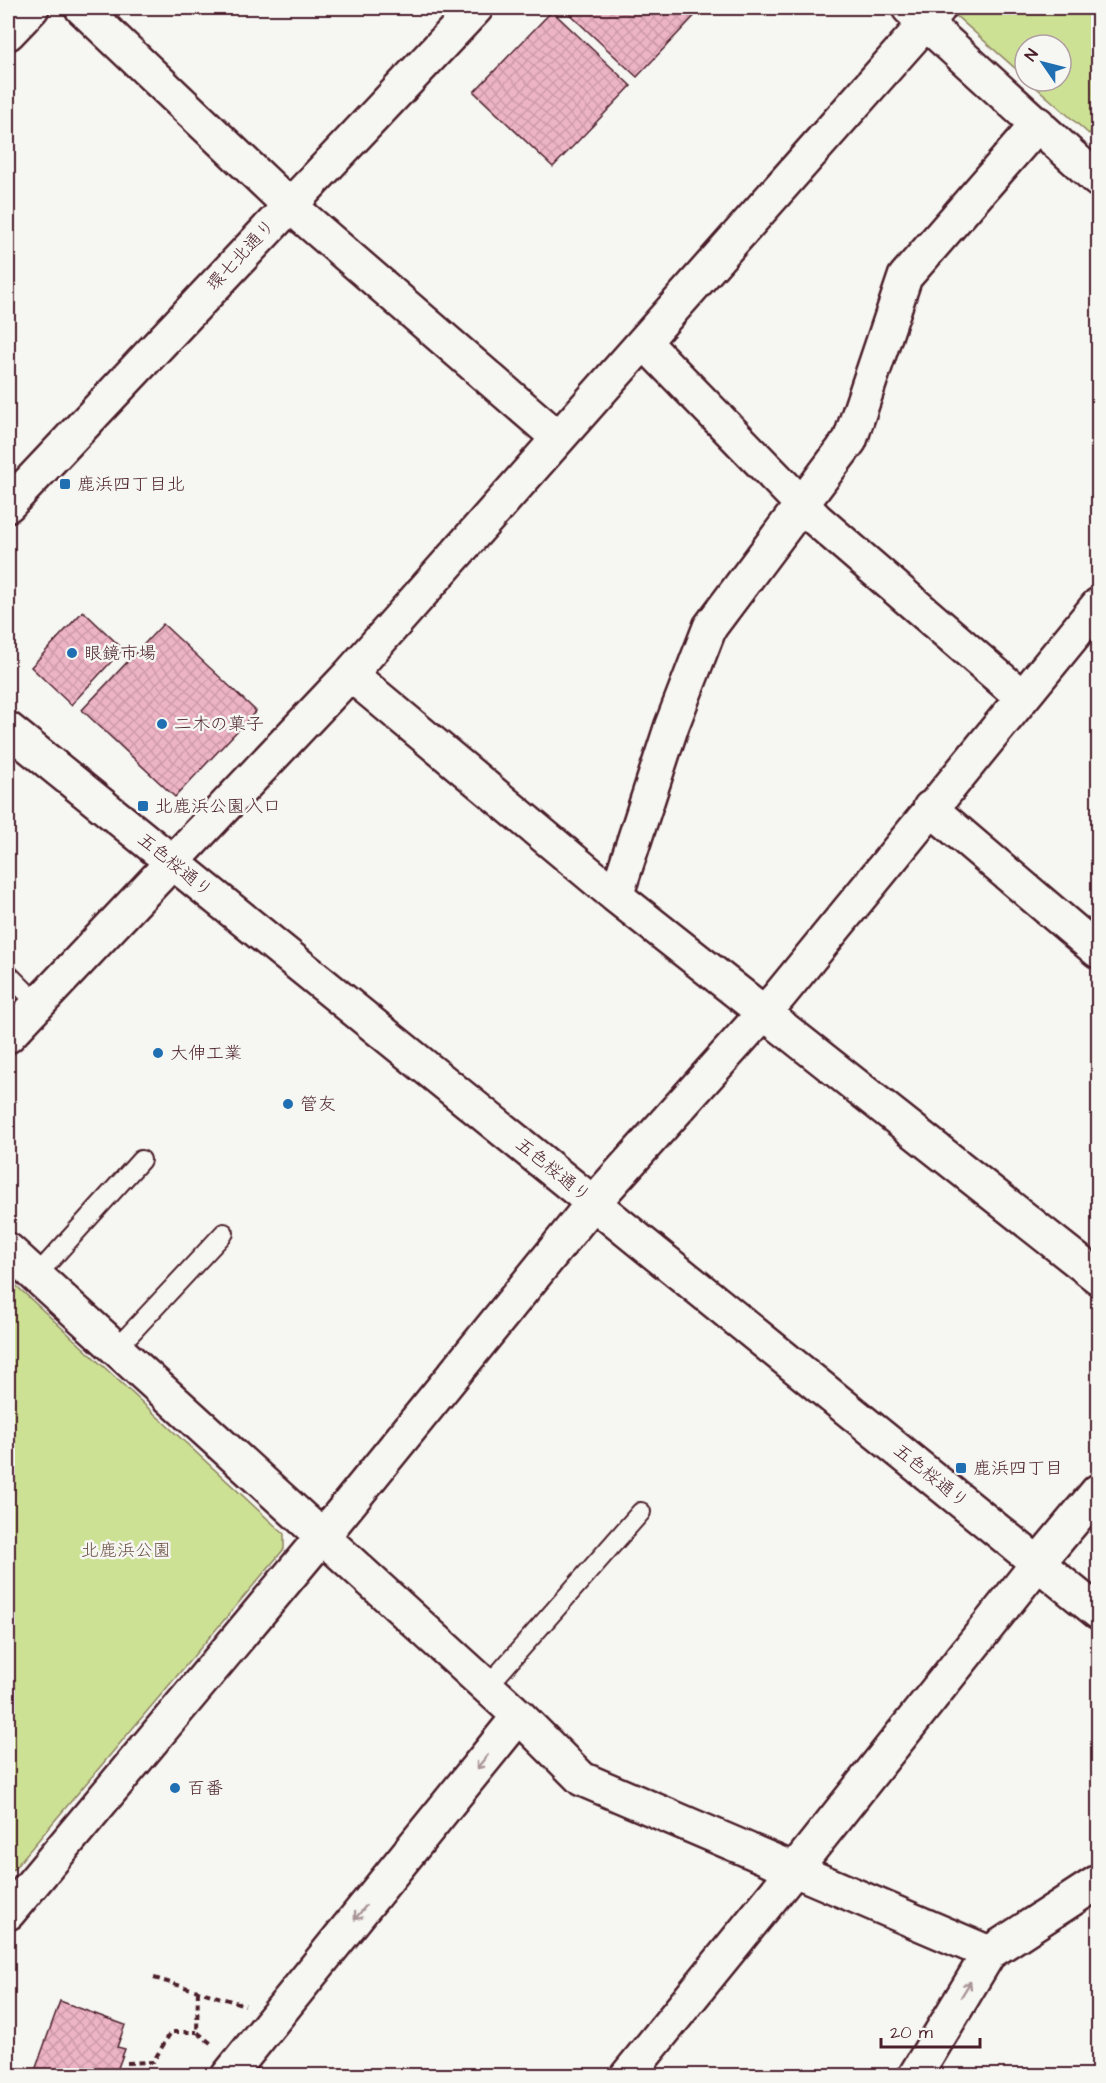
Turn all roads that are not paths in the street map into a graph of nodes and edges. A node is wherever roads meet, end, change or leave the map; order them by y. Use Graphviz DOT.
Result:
graph roads {
  1 [pos="32,8"];
  2 [pos="82,8"];
  3 [pos="476,8"];
  4 [pos="925,13"];
  5 [pos="8,33"];
  6 [pos="1038,124"];
  7 [pos="1098,180"];
  8 [pos="289,205"];
  9 [pos="644,342"];
  10 [pos="558,437"];
  11 [pos="804,504"];
  12 [pos="8,505"];
  13 [pos="1098,605"];
  14 [pos="350,674"];
  15 [pos="1022,697"];
  16 [pos="8,729"];
  17 [pos="930,808"];
  18 [pos="172,863"];
  19 [pos="616,896"];
  20 [pos="1098,951"];
  21 [pos="8,974"];
  22 [pos="39,1005"];
  23 [pos="765,1012"];
  24 [pos="8,1036"];
  25 [pos="141,1160"];
  26 [pos="593,1203"];
  27 [pos="224,1233"];
  28 [pos="8,1251"];
  29 [pos="36,1276"];
  30 [pos="1098,1277"];
  31 [pos="116,1350"];
  32 [pos="1098,1491"];
  33 [pos="641,1512"];
  34 [pos="322,1537"];
  35 [pos="1038,1563"];
  36 [pos="1098,1612"];
  37 [pos="487,1687"];
  38 [pos="519,1716"];
  39 [pos="795,1869"];
  40 [pos="1098,1882"];
  41 [pos="8,1913"];
  42 [pos="989,1953"];
  43 [pos="232,2070"];
  44 [pos="627,2076"];
  45 [pos="915,2076"];
  1 -- 5 [label="street"];
  2 -- 8 [label="street"];
  3 -- 8 [label="street, 環七北通り"];
  4 -- 6 [label="street"];
  4 -- 9 [label="street"];
  6 -- 7 [label="street"];
  6 -- 11 [label="street"];
  8 -- 10 [label="street"];
  8 -- 12 [label="street, 環七北通り"];
  9 -- 10 [label="street"];
  9 -- 11 [label="street"];
  10 -- 14 [label="street"];
  11 -- 15 [label="street"];
  11 -- 19 [label="street"];
  13 -- 15 [label="street"];
  14 -- 18 [label="street"];
  14 -- 19 [label="street"];
  15 -- 17 [label="street"];
  16 -- 18 [label="street, 五色桜通り"];
  17 -- 20 [label="street"];
  17 -- 23 [label="street"];
  18 -- 22 [label="street"];
  18 -- 26 [label="street, 五色桜通り"];
  19 -- 23 [label="street"];
  21 -- 22 [label="lane"];
  22 -- 24 [label="street"];
  23 -- 26 [label="street"];
  23 -- 30 [label="street"];
  25 -- 29 [label="lane"];
  26 -- 34 [label="street"];
  26 -- 35 [label="street, 五色桜通り"];
  27 -- 31 [label="lane"];
  28 -- 29 [label="street"];
  29 -- 31 [label="street"];
  31 -- 34 [label="street"];
  32 -- 35 [label="street"];
  33 -- 37 [label="lane"];
  34 -- 37 [label="street"];
  34 -- 41 [label="street"];
  35 -- 36 [label="street, 五色桜通り"];
  35 -- 39 [label="street"];
  37 -- 38 [label="street"];
  38 -- 39 [label="street"];
  38 -- 43 [label="street, one-way"];
  39 -- 42 [label="street"];
  39 -- 44 [label="street"];
  40 -- 42 [label="street"];
  45 -- 42 [label="street, one-way"];
}
